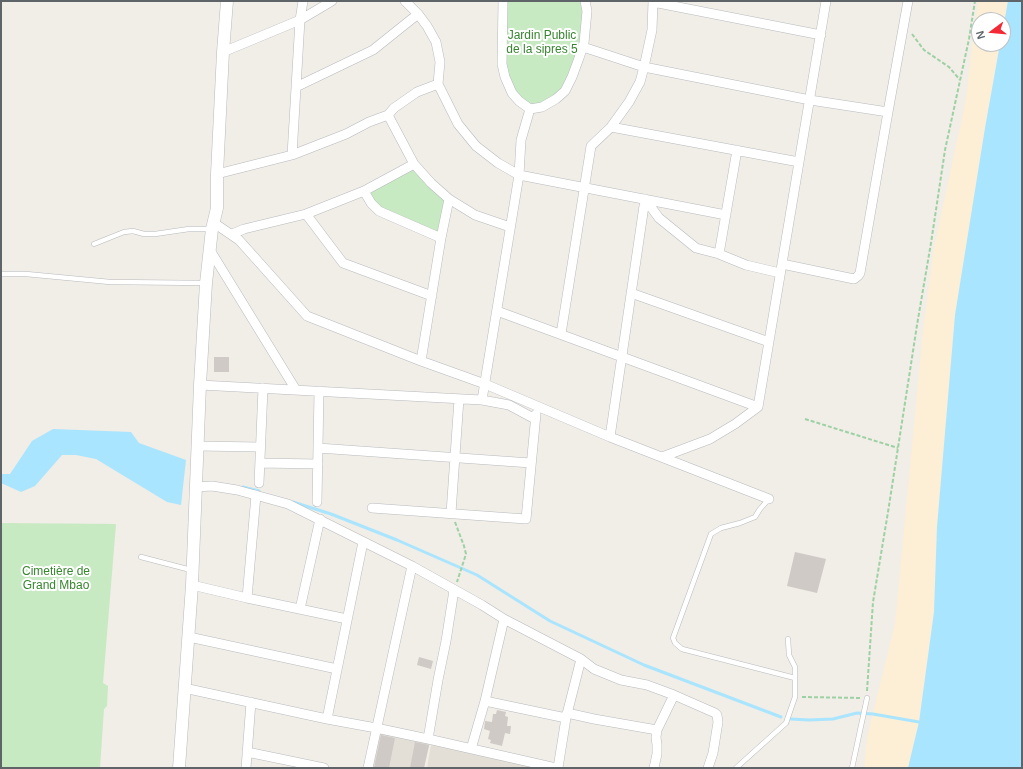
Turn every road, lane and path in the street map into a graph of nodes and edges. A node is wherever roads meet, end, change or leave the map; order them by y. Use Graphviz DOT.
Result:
graph roads {
  1 [pos="227,1"];
  2 [pos="303,1"];
  3 [pos="332,1"];
  4 [pos="406,1"];
  5 [pos="503,1"];
  6 [pos="585,1"];
  7 [pos="826,1"];
  8 [pos="908,1"];
  9 [pos="975,1"];
  10 [pos="653,2"];
  11 [pos="418,14"];
  12 [pos="300,20"];
  13 [pos="904,24"];
  14 [pos="821,34"];
  15 [pos="583,47"];
  16 [pos="223,52"];
  17 [pos="644,67"];
  18 [pos="960,80"];
  19 [pos="438,84"];
  20 [pos="296,87"];
  21 [pos="810,100"];
  22 [pos="530,109"];
  23 [pos="888,112"];
  24 [pos="388,115"];
  25 [pos="611,127"];
  26 [pos="737,150"];
  27 [pos="292,155"];
  28 [pos="799,162"];
  29 [pos="414,164"];
  30 [pos="217,174"];
  31 [pos="518,176"];
  32 [pos="584,188"];
  33 [pos="364,191"];
  34 [pos="449,199"];
  35 [pos="645,199"];
  36 [pos="306,214"];
  37 [pos="726,215"];
  38 [pos="213,226"];
  39 [pos="510,227"];
  40 [pos="232,234"];
  41 [pos="441,238"];
  42 [pos="94,244"];
  43 [pos="210,250"];
  44 [pos="719,254"];
  45 [pos="781,269"];
  46 [pos="1,274"];
  47 [pos="206,283"];
  48 [pos="631,293"];
  49 [pos="432,296"];
  50 [pos="496,311"];
  51 [pos="561,334"];
  52 [pos="769,342"];
  53 [pos="622,357"];
  54 [pos="421,361"];
  55 [pos="200,384"];
  56 [pos="484,384"];
  57 [pos="263,388"];
  58 [pos="296,390"];
  59 [pos="319,391"];
  60 [pos="460,399"];
  61 [pos="482,400"];
  62 [pos="536,406"];
  63 [pos="758,407"];
  64 [pos="535,419"];
  65 [pos="804,419"];
  66 [pos="610,437"];
  67 [pos="197,446"];
  68 [pos="260,447"];
  69 [pos="318,448"];
  70 [pos="898,448"];
  71 [pos="456,458"];
  72 [pos="662,458"];
  73 [pos="260,463"];
  74 [pos="531,463"];
  75 [pos="318,464"];
  76 [pos="259,483"];
  77 [pos="196,487"];
  78 [pos="256,495"];
  79 [pos="769,499"];
  80 [pos="317,502"];
  81 [pos="372,508"];
  82 [pos="451,513"];
  83 [pos="320,519"];
  84 [pos="363,542"];
  85 [pos="141,557"];
  86 [pos="412,566"];
  87 [pos="193,570"];
  88 [pos="460,574"];
  89 [pos="192,585"];
  90 [pos="454,590"];
  91 [pos="247,598"];
  92 [pos="300,609"];
  93 [pos="347,619"];
  94 [pos="504,619"];
  95 [pos="189,636"];
  96 [pos="788,639"];
  97 [pos="581,659"];
  98 [pos="337,669"];
  99 [pos="795,678"];
  100 [pos="184,688"];
  101 [pos="674,695"];
  102 [pos="795,697"];
  103 [pos="867,698"];
  104 [pos="485,701"];
  105 [pos="251,702"];
  106 [pos="567,716"];
  107 [pos="327,719"];
  108 [pos="376,728"];
  109 [pos="657,730"];
  110 [pos="428,739"];
  111 [pos="472,749"];
  112 [pos="247,752"];
  113 [pos="179,768"];
  114 [pos="246,768"];
  115 [pos="324,768"];
  116 [pos="368,768"];
  117 [pos="557,768"];
  118 [pos="654,768"];
  119 [pos="708,768"];
  120 [pos="736,768"];
  121 [pos="852,768"];
  1 -- 16 [label="street"];
  2 -- 12 [label="street"];
  3 -- 12 [label="street"];
  4 -- 11 [label="street"];
  5 -- 22 [label="street"];
  6 -- 15 [label="street"];
  7 -- 14 [label="street"];
  8 -- 13 [label="street"];
  9 -- 18 [label="path"];
  10 -- 14 [label="street"];
  10 -- 17 [label="street"];
  11 -- 19 [label="street"];
  11 -- 20 [label="street"];
  12 -- 16 [label="street"];
  12 -- 20 [label="street"];
  13 -- 18 [label="path"];
  13 -- 23 [label="street"];
  14 -- 21 [label="street"];
  15 -- 17 [label="street"];
  15 -- 22 [label="street"];
  16 -- 30 [label="street"];
  17 -- 21 [label="street"];
  17 -- 25 [label="street"];
  18 -- 70 [label="path"];
  19 -- 24 [label="street"];
  19 -- 31 [label="street"];
  20 -- 27 [label="street"];
  21 -- 23 [label="street"];
  21 -- 28 [label="street"];
  22 -- 31 [label="street"];
  23 -- 45 [label="street"];
  24 -- 27 [label="street"];
  24 -- 29 [label="street"];
  25 -- 26 [label="street"];
  25 -- 32 [label="street"];
  26 -- 28 [label="street"];
  26 -- 37 [label="street"];
  27 -- 30 [label="street"];
  28 -- 45 [label="street"];
  29 -- 33 [label="street"];
  29 -- 34 [label="street"];
  30 -- 38 [label="street"];
  31 -- 32 [label="street"];
  31 -- 39 [label="street"];
  32 -- 35 [label="street"];
  32 -- 51 [label="street"];
  33 -- 36 [label="street"];
  33 -- 41 [label="street"];
  34 -- 39 [label="street"];
  34 -- 41 [label="street"];
  35 -- 37 [label="street"];
  35 -- 44 [label="street"];
  35 -- 48 [label="street"];
  36 -- 40 [label="street"];
  36 -- 49 [label="street"];
  37 -- 44 [label="street"];
  38 -- 40 [label="street"];
  38 -- 42 [label="lane"];
  38 -- 43 [label="street"];
  39 -- 50 [label="street"];
  40 -- 54 [label="street"];
  41 -- 49 [label="street"];
  43 -- 47 [label="street"];
  43 -- 58 [label="street"];
  44 -- 45 [label="street"];
  45 -- 52 [label="street"];
  46 -- 47 [label="lane"];
  47 -- 55 [label="street"];
  48 -- 52 [label="street"];
  48 -- 53 [label="street"];
  49 -- 54 [label="street"];
  50 -- 51 [label="street"];
  50 -- 56 [label="street"];
  51 -- 53 [label="street"];
  52 -- 63 [label="street"];
  53 -- 63 [label="street"];
  53 -- 66 [label="street"];
  54 -- 56 [label="street"];
  55 -- 57 [label="street"];
  55 -- 67 [label="street"];
  56 -- 61 [label="street"];
  56 -- 62 [label="street"];
  57 -- 58 [label="street"];
  57 -- 68 [label="street"];
  58 -- 59 [label="street"];
  59 -- 60 [label="street"];
  59 -- 69 [label="street"];
  60 -- 61 [label="street"];
  60 -- 71 [label="street"];
  61 -- 64 [label="street"];
  62 -- 64 [label="street"];
  62 -- 66 [label="street"];
  63 -- 72 [label="street"];
  64 -- 74 [label="street"];
  65 -- 70 [label="path"];
  66 -- 72 [label="street"];
  67 -- 68 [label="street"];
  67 -- 77 [label="street"];
  68 -- 73 [label="street"];
  69 -- 71 [label="street"];
  69 -- 75 [label="street"];
  70 -- 103 [label="path"];
  71 -- 74 [label="street"];
  71 -- 82 [label="street"];
  72 -- 79 [label="street"];
  73 -- 75 [label="street"];
  73 -- 76 [label="street"];
  74 -- 82 [label="street"];
  75 -- 80 [label="street"];
  77 -- 78 [label="street"];
  77 -- 87 [label="street"];
  78 -- 83 [label="street"];
  78 -- 91 [label="street"];
  79 -- 99 [label="lane"];
  81 -- 82 [label="street"];
  82 -- 88 [label="path"];
  83 -- 84 [label="street"];
  83 -- 92 [label="street"];
  84 -- 86 [label="street"];
  84 -- 93 [label="street"];
  85 -- 87 [label="lane"];
  86 -- 90 [label="street"];
  86 -- 108 [label="street"];
  87 -- 89 [label="street"];
  89 -- 91 [label="street"];
  89 -- 95 [label="street"];
  90 -- 94 [label="street"];
  90 -- 110 [label="street"];
  91 -- 92 [label="street"];
  92 -- 93 [label="street"];
  93 -- 98 [label="street"];
  94 -- 97 [label="street"];
  94 -- 104 [label="street"];
  95 -- 98 [label="street"];
  95 -- 100 [label="street"];
  96 -- 99 [label="lane"];
  97 -- 101 [label="street"];
  97 -- 106 [label="street"];
  98 -- 107 [label="street"];
  99 -- 102 [label="lane"];
  100 -- 105 [label="street"];
  100 -- 113 [label="street"];
  101 -- 109 [label="street"];
  101 -- 119 [label="street"];
  102 -- 103 [label="path"];
  102 -- 120 [label="lane"];
  103 -- 121 [label="lane"];
  104 -- 106 [label="street"];
  104 -- 111 [label="street"];
  105 -- 107 [label="street"];
  105 -- 112 [label="street"];
  106 -- 109 [label="street"];
  106 -- 117 [label="street"];
  107 -- 108 [label="street"];
  108 -- 110 [label="street"];
  108 -- 116 [label="street"];
  109 -- 118 [label="street"];
  110 -- 111 [label="street"];
  111 -- 117 [label="street"];
  112 -- 114 [label="street"];
  112 -- 115 [label="street"];
}
